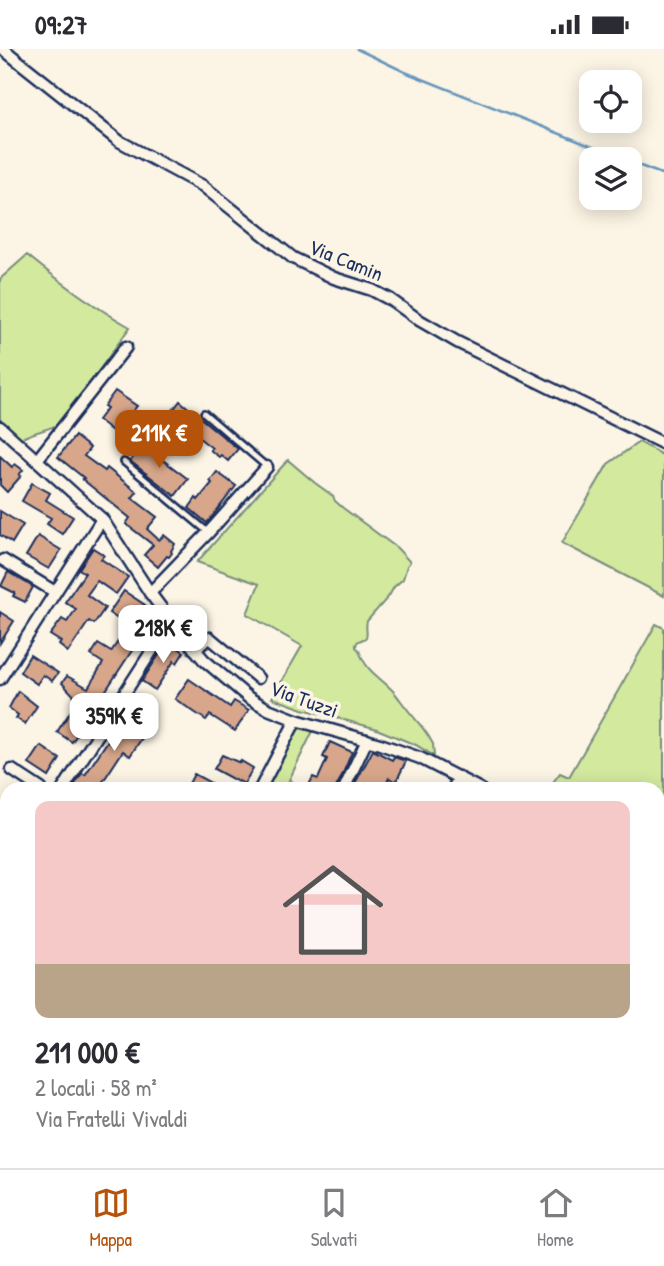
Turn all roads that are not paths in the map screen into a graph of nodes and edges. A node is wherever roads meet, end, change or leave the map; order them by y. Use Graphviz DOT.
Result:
graph roads {
  1 [pos="3,49"];
  2 [pos="126,347"];
  3 [pos="204,413"];
  4 [pos="0,427"];
  5 [pos="664,444"];
  6 [pos="37,460"];
  7 [pos="124,462"];
  8 [pos="267,467"];
  9 [pos="102,519"];
  10 [pos="209,532"];
  11 [pos="3,560"];
  12 [pos="55,592"];
  13 [pos="150,593"];
  14 [pos="171,621"];
  15 [pos="194,649"];
  16 [pos="0,678"];
  17 [pos="258,678"];
  18 [pos="296,720"];
  19 [pos="367,740"];
  20 [pos="12,770"];
  21 [pos="459,777"];
  22 [pos="30,782"];
  23 [pos="68,782"];
  24 [pos="264,782"];
  25 [pos="347,782"];
  26 [pos="456,782"];
  27 [pos="468,782"];
  1 -- 5 [label="street, Via Camin"];
  2 -- 6 [label="street"];
  3 -- 8 [label="lane"];
  4 -- 6 [label="street, Via Tuzzi"];
  6 -- 9 [label="street, Via Tuzzi"];
  7 -- 10 [label="lane"];
  8 -- 10 [label="street"];
  9 -- 12 [label="street"];
  9 -- 13 [label="street, Via Tuzzi"];
  10 -- 13 [label="street"];
  11 -- 12 [label="street"];
  12 -- 16 [label="street"];
  13 -- 14 [label="street, Via Tuzzi"];
  14 -- 15 [label="street, Via Tuzzi"];
  14 -- 23 [label="street"];
  15 -- 17 [label="street"];
  15 -- 18 [label="street, Via Tuzzi"];
  18 -- 19 [label="street, Via Tuzzi"];
  18 -- 24 [label="street"];
  19 -- 21 [label="street, Via Tuzzi"];
  19 -- 25 [label="street"];
  20 -- 22 [label="street"];
  21 -- 26 [label="street"];
  21 -- 27 [label="street, Via Tuzzi"];
}
